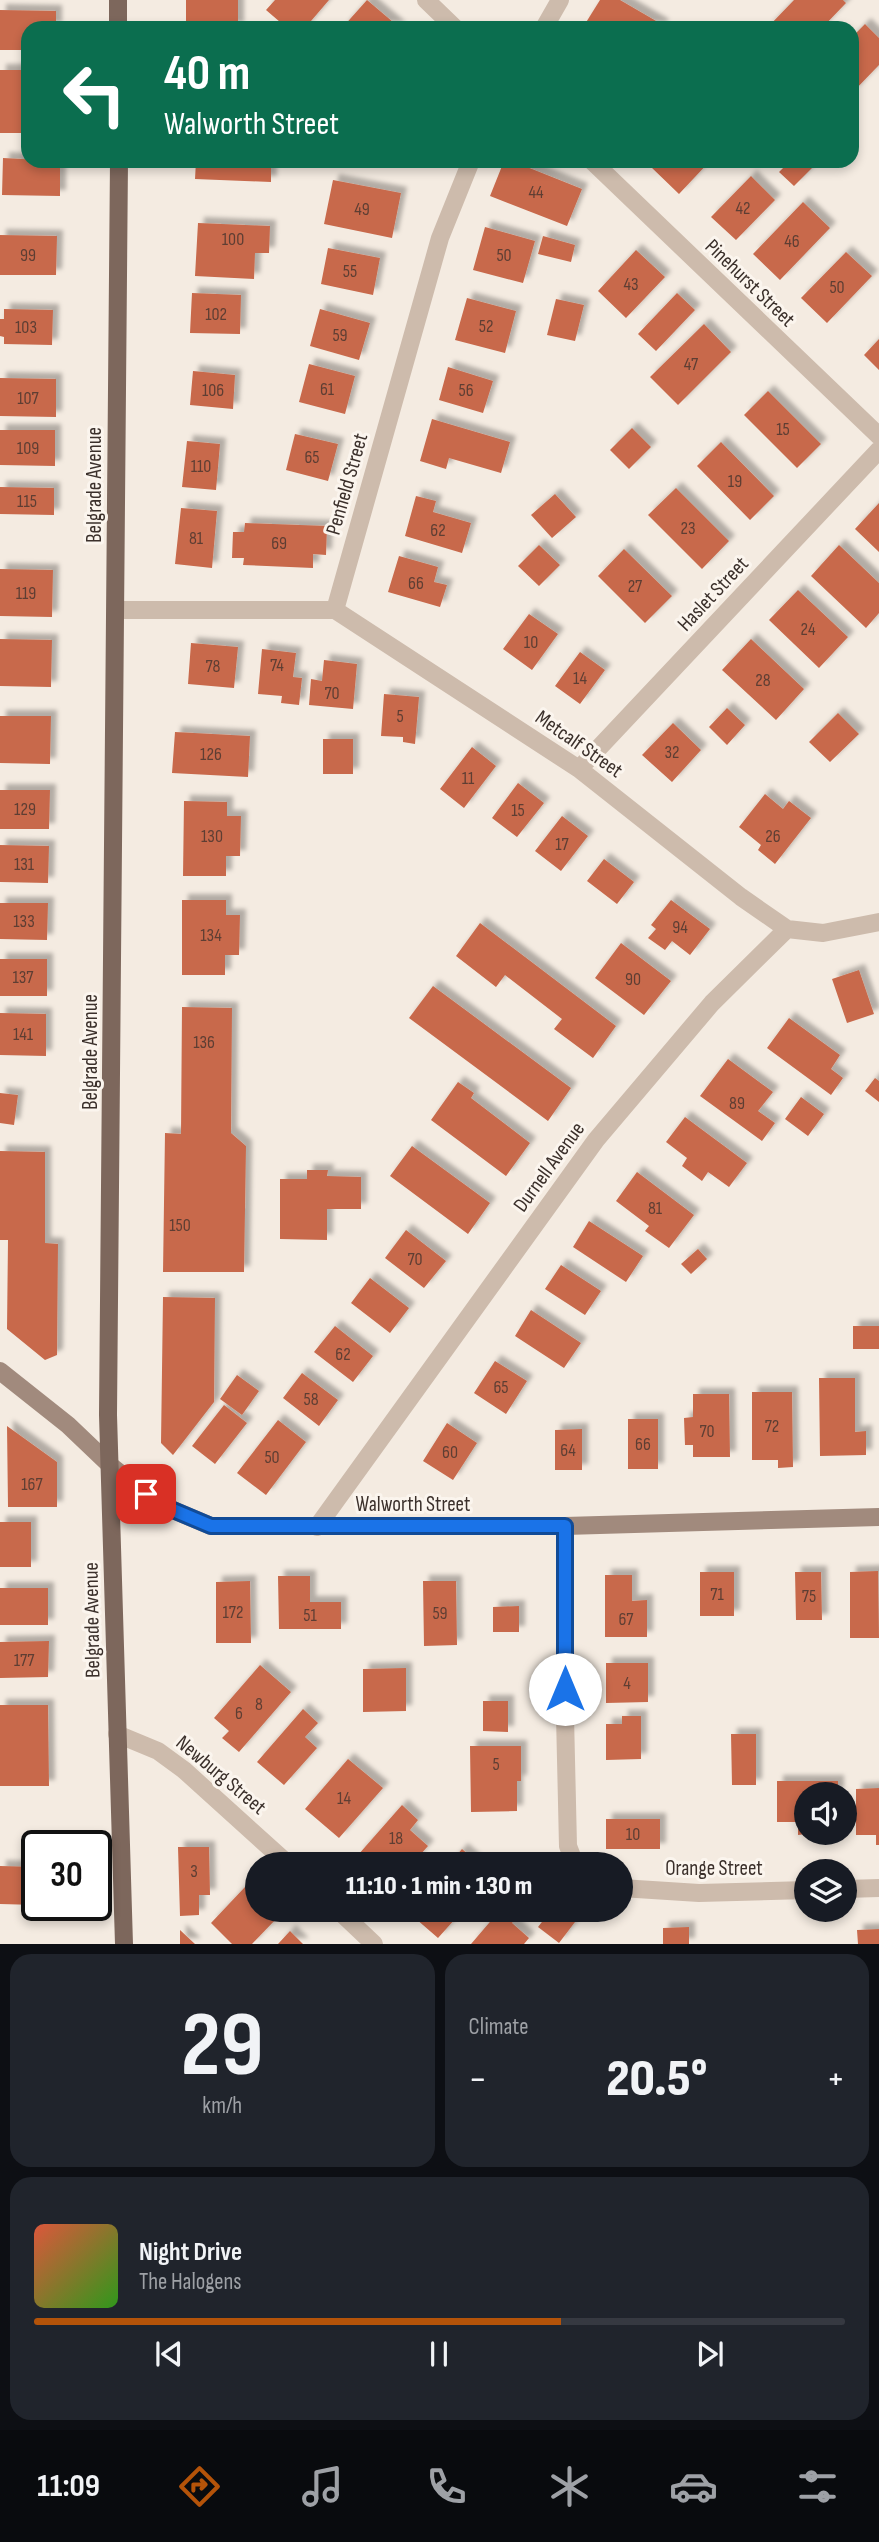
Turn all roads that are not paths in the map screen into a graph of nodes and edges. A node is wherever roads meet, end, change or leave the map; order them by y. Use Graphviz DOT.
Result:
graph roads {
  1 [pos="118,0"];
  2 [pos="426,0"];
  3 [pos="560,0"];
  4 [pos="118,21"];
  5 [pos="448,21"];
  6 [pos="548,21"];
  7 [pos="119,168"];
  8 [pos="468,168"];
  9 [pos="599,168"];
  10 [pos="879,436"];
  11 [pos="879,450"];
  12 [pos="116,610"];
  13 [pos="335,610"];
  14 [pos="579,769"];
  15 [pos="879,922"];
  16 [pos="787,929"];
  17 [pos="0,1371"];
  18 [pos="111,1466"];
  19 [pos="879,1517"];
  20 [pos="565,1526"];
  21 [pos="317,1527"];
  22 [pos="117,1734"];
  23 [pos="275,1852"];
  24 [pos="570,1852"];
  25 [pos="879,1888"];
  26 [pos="633,1889"];
  27 [pos="857,1889"];
  28 [pos="794,1890"];
  29 [pos="351,1922"];
  30 [pos="124,1944"];
  31 [pos="374,1944"];
  1 -- 4 [label="main road"];
  2 -- 5 [label="street"];
  3 -- 6 [label="street"];
  7 -- 12 [label="main road, Belgrade Avenue"];
  8 -- 13 [label="street, Penfield Street"];
  9 -- 10 [label="street, Pinehurst Street"];
  11 -- 14 [label="street, Haslet Street"];
  12 -- 13 [label="street"];
  12 -- 18 [label="main road, Belgrade Avenue"];
  13 -- 14 [label="street, Metcalf Street"];
  14 -- 16 [label="street, Metcalf Street"];
  15 -- 16 [label="street"];
  16 -- 21 [label="street, Durnell Avenue"];
  17 -- 18 [label="street, Walworth Street"];
  18 -- 21 [label="street, Walworth Street"];
  18 -- 22 [label="main road, Belgrade Avenue"];
  19 -- 20 [label="street, Walworth Street"];
  20 -- 21 [label="street, Walworth Street"];
  20 -- 24 [label="street"];
  22 -- 23 [label="street, Newburg Street"];
  22 -- 30 [label="main road, Belgrade Avenue"];
  25 -- 27 [label="street"];
  26 -- 28 [label="street, Orange Street"];
  29 -- 31 [label="street"];
}
